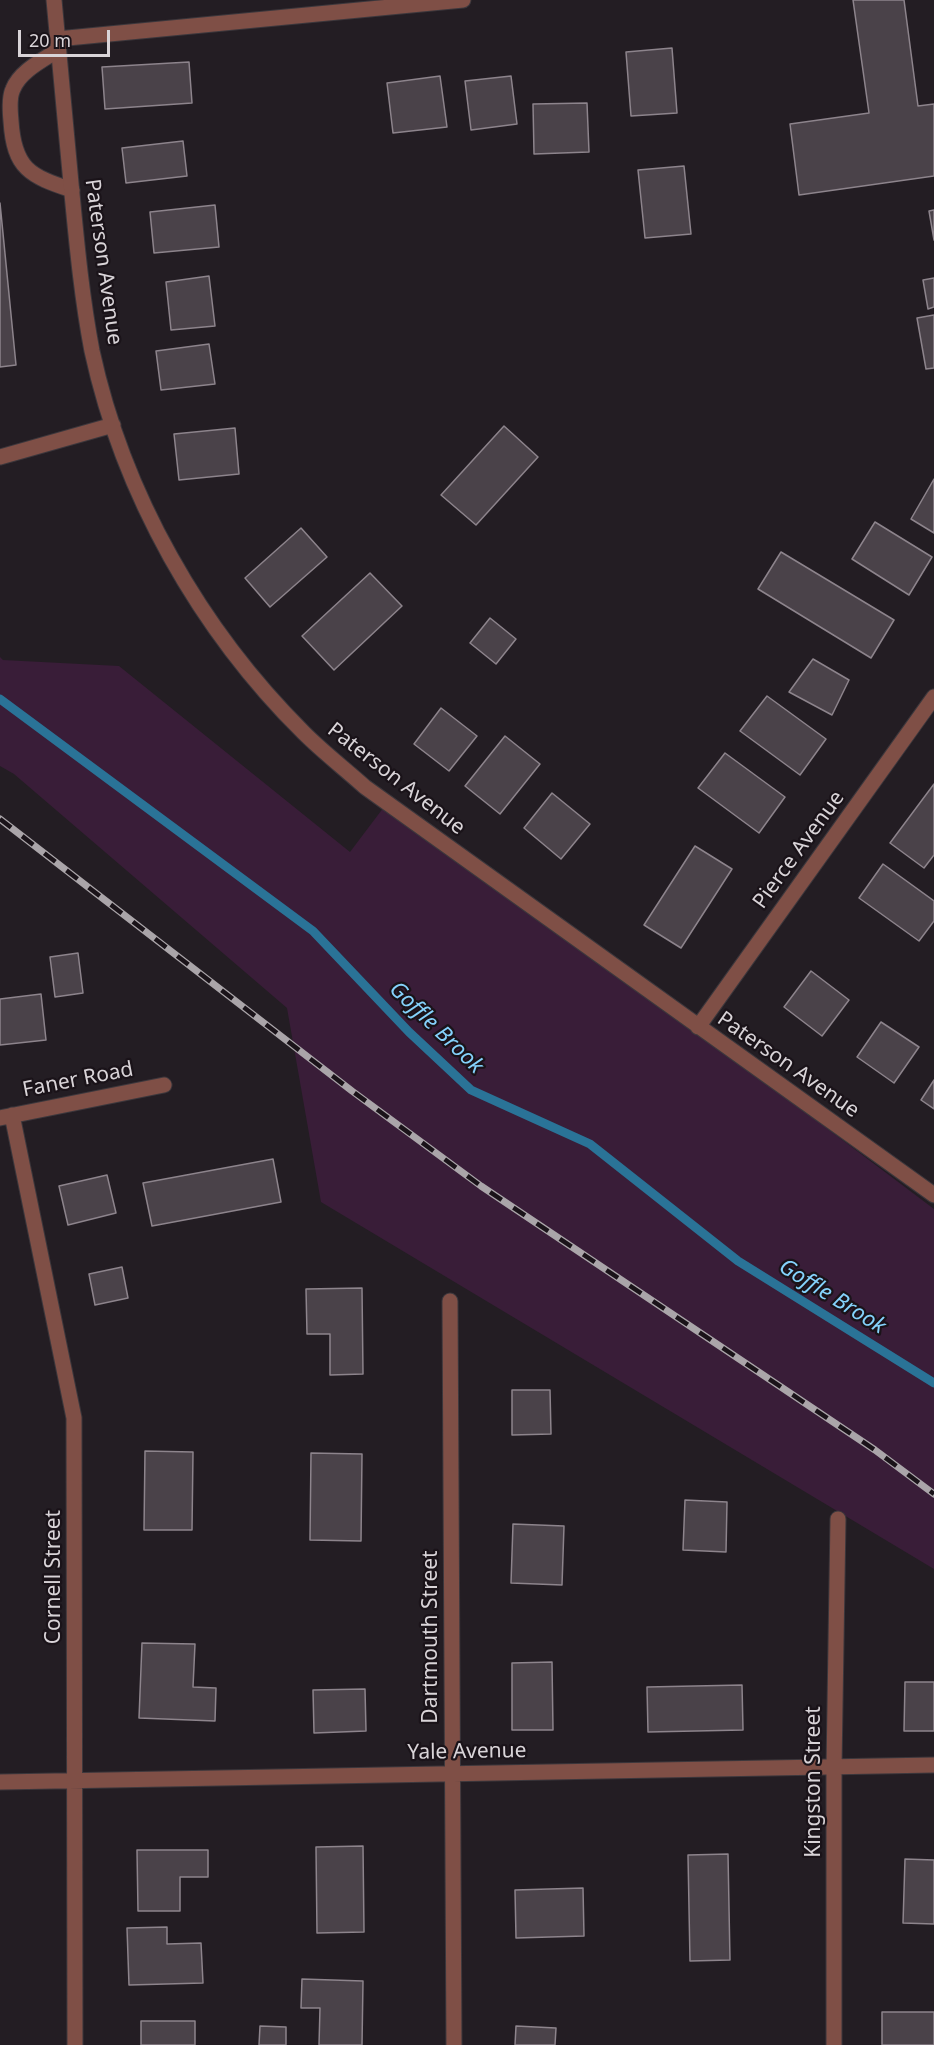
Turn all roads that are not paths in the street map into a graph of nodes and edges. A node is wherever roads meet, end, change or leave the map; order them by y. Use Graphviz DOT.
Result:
graph roads {
  1 [pos="54,0"];
  2 [pos="463,0"];
  3 [pos="58,45"];
  4 [pos="72,190"];
  5 [pos="113,424"];
  6 [pos="0,457"];
  7 [pos="934,697"];
  8 [pos="698,1027"];
  9 [pos="164,1085"];
  10 [pos="6,1116"];
  11 [pos="934,1195"];
  12 [pos="450,1300"];
  13 [pos="838,1519"];
  14 [pos="934,1766"];
  15 [pos="834,1767"];
  16 [pos="453,1774"];
  17 [pos="75,1780"];
  18 [pos="0,1782"];
  19 [pos="75,2045"];
  20 [pos="454,2045"];
  21 [pos="834,2045"];
  1 -- 3 [label="street, Paterson Avenue"];
  2 -- 3 [label="street"];
  3 -- 4 [label="street, Paterson Avenue"];
  3 -- 4 [label="street"];
  4 -- 5 [label="street, Paterson Avenue"];
  5 -- 6 [label="street"];
  5 -- 8 [label="street, Paterson Avenue"];
  7 -- 8 [label="street, Pierce Avenue"];
  8 -- 11 [label="street, Paterson Avenue"];
  9 -- 10 [label="street, Faner Road"];
  10 -- 17 [label="street, Cornell Street"];
  12 -- 16 [label="street, Dartmouth Street"];
  13 -- 15 [label="street, Kingston Street"];
  14 -- 15 [label="street, Yale Avenue"];
  15 -- 16 [label="street, Yale Avenue"];
  15 -- 21 [label="street, Kingston Street"];
  16 -- 17 [label="street, Yale Avenue"];
  16 -- 20 [label="street, Dartmouth Street"];
  17 -- 18 [label="street, Yale Avenue"];
  17 -- 19 [label="street, Cornell Street"];
}
